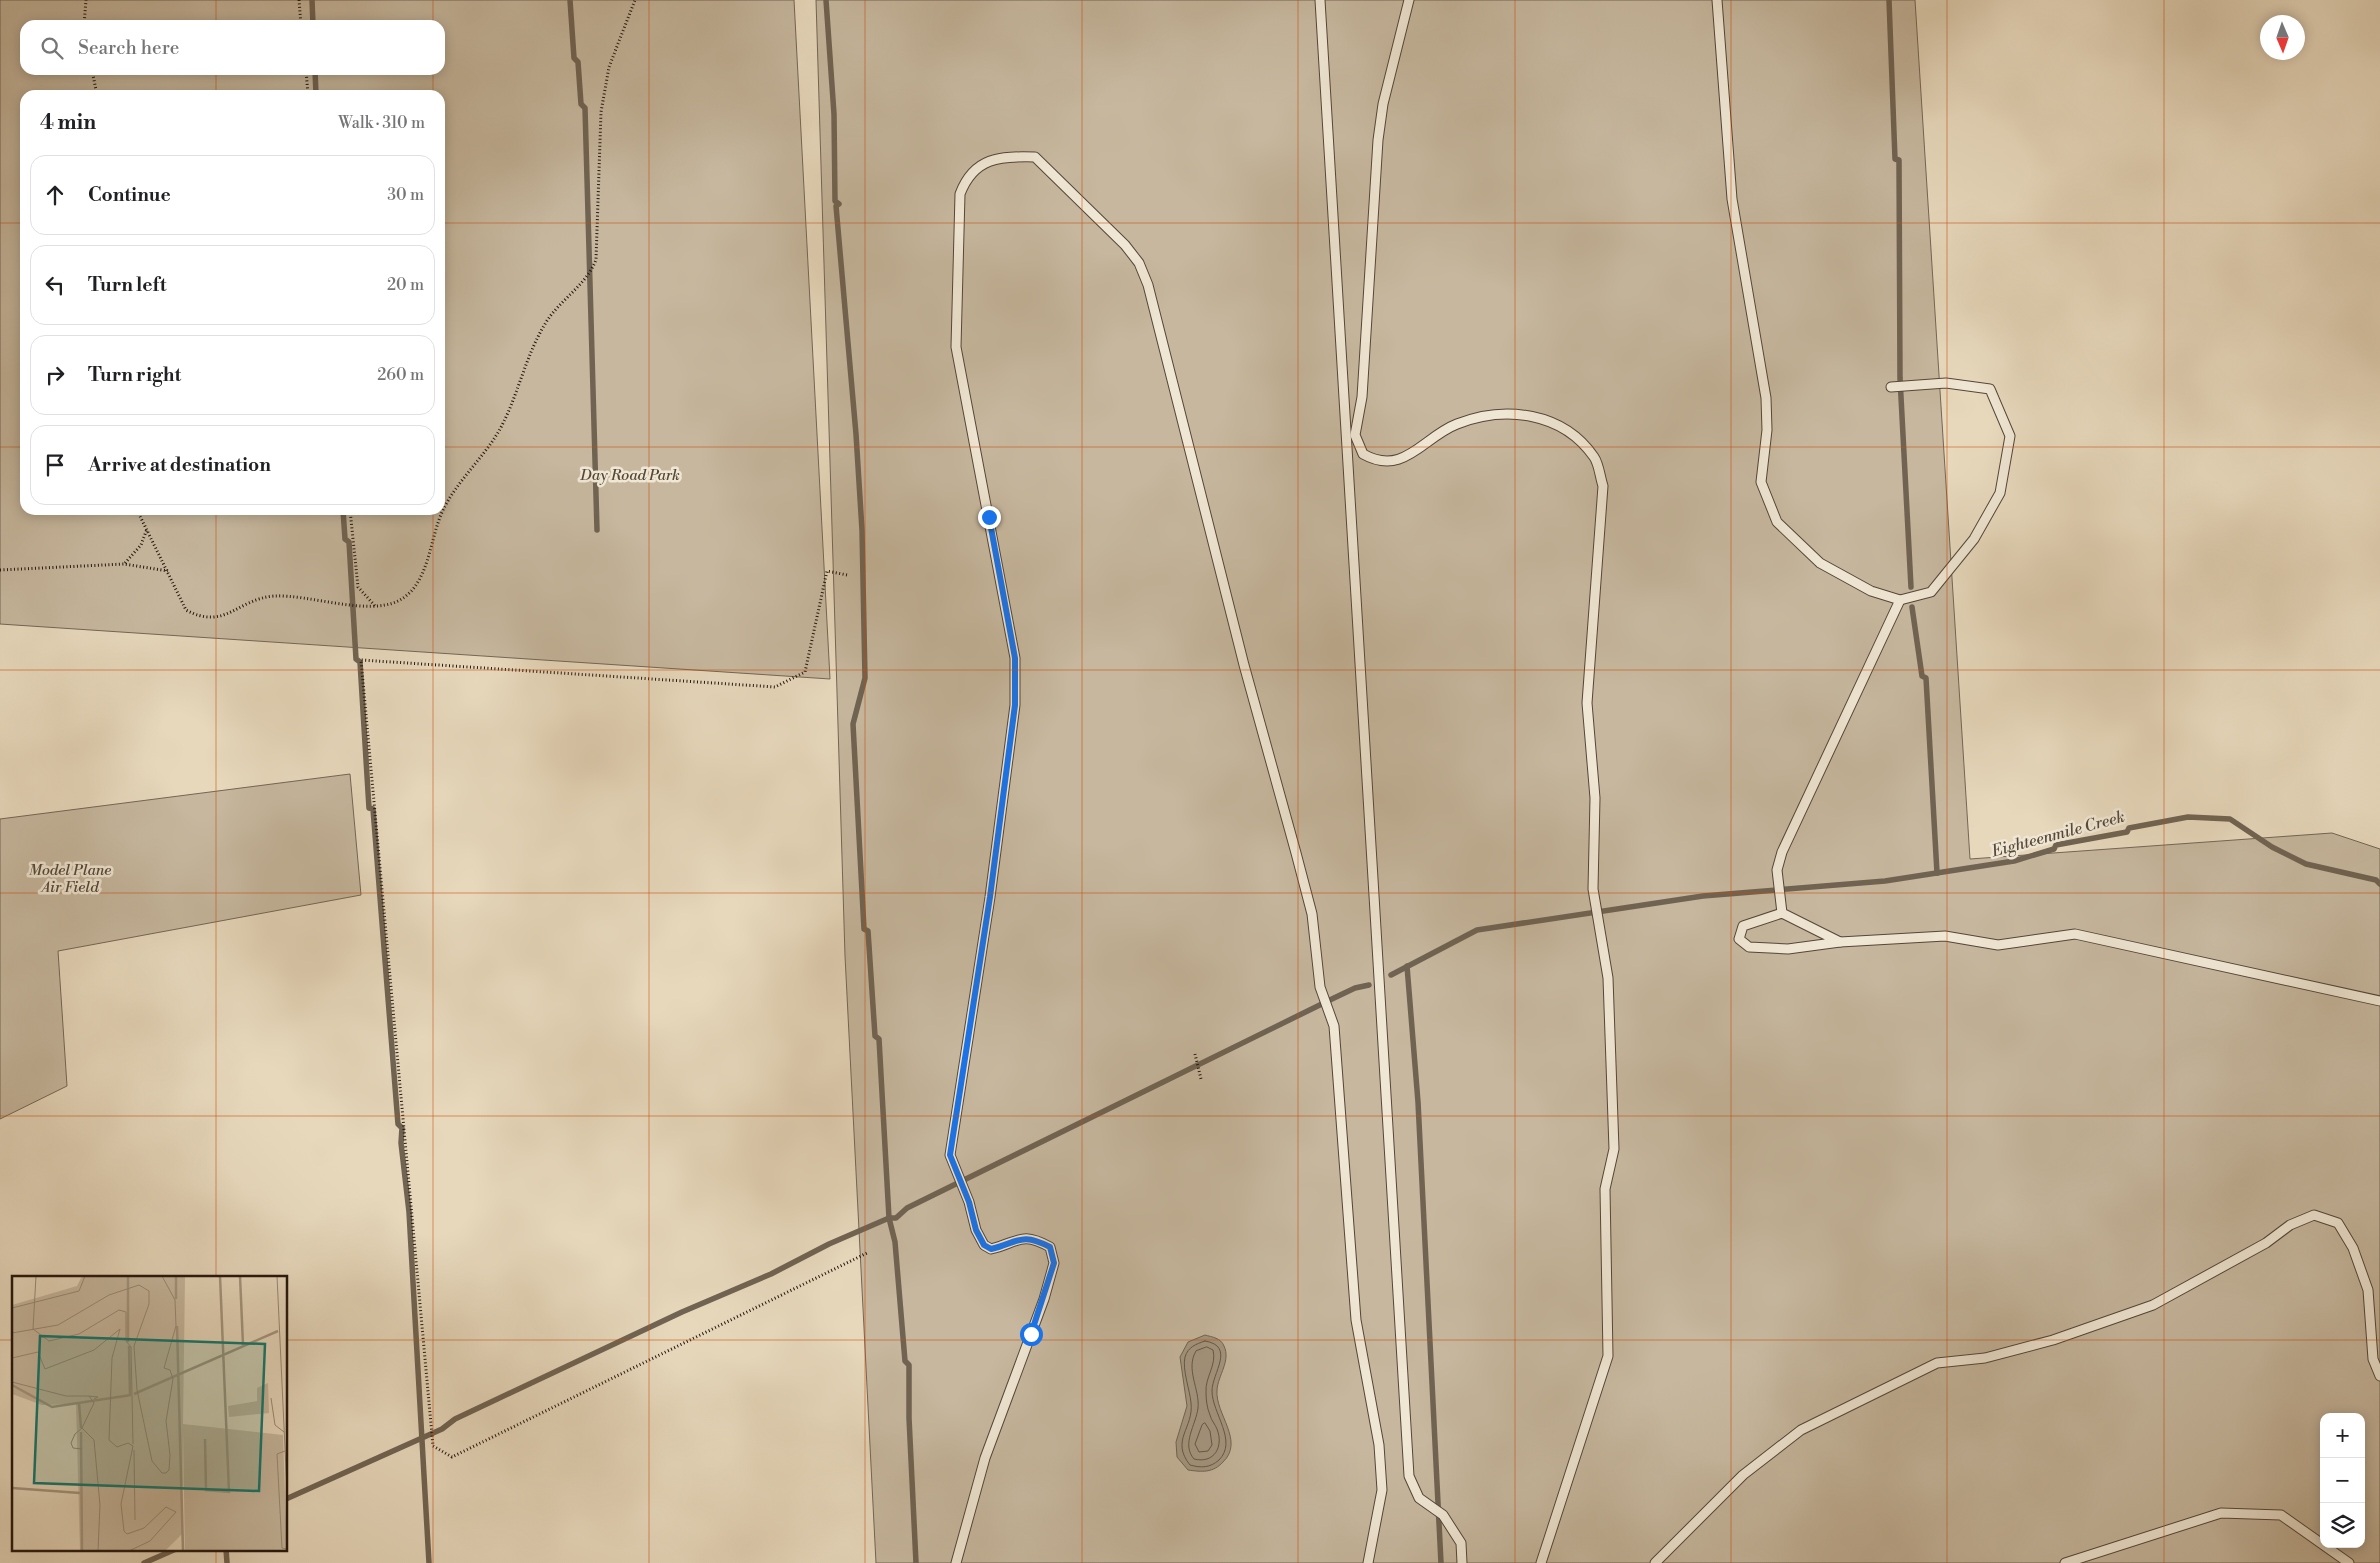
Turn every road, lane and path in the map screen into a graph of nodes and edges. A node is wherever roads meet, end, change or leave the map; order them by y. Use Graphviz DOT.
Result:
graph roads {
  1 [pos="86,0"];
  2 [pos="299,0"];
  3 [pos="635,0"];
  4 [pos="1320,0"];
  5 [pos="1409,0"];
  6 [pos="1717,0"];
  7 [pos="84,20"];
  8 [pos="301,20"];
  9 [pos="93,75"];
  10 [pos="306,75"];
  11 [pos="96,90"];
  12 [pos="308,90"];
  13 [pos="1891,387"];
  14 [pos="445,505"];
  15 [pos="140,515"];
  16 [pos="351,515"];
  17 [pos="442,515"];
  18 [pos="147,529"];
  19 [pos="124,564"];
  20 [pos="0,570"];
  21 [pos="169,571"];
  22 [pos="848,575"];
  23 [pos="1900,600"];
  24 [pos="376,607"];
  25 [pos="1782,913"];
  26 [pos="1840,942"];
  27 [pos="2380,1001"];
  28 [pos="1195,1054"];
  29 [pos="1201,1079"];
  30 [pos="867,1252"];
  31 [pos="2380,1376"];
  32 [pos="956,1563"];
  33 [pos="1368,1563"];
  34 [pos="1462,1563"];
  35 [pos="1541,1563"];
  36 [pos="1654,1563"];
  37 [pos="2065,1563"];
  38 [pos="2349,1563"];
  1 -- 7 [label="path"];
  2 -- 8 [label="path"];
  3 -- 14 [label="path"];
  4 -- 34 [label="lane"];
  5 -- 35 [label="lane"];
  6 -- 23 [label="lane"];
  9 -- 11 [label="path"];
  10 -- 12 [label="path"];
  13 -- 23 [label="lane"];
  15 -- 18 [label="path"];
  16 -- 24 [label="path"];
  17 -- 24 [label="path"];
  18 -- 19 [label="path"];
  18 -- 21 [label="path"];
  19 -- 20 [label="path"];
  19 -- 21 [label="path"];
  21 -- 24 [label="path"];
  22 -- 30 [label="path"];
  23 -- 25 [label="lane"];
  25 -- 26 [label="lane"];
  25 -- 26 [label="lane"];
  26 -- 27 [label="lane"];
  28 -- 29 [label="path"];
  31 -- 36 [label="lane"];
  32 -- 33 [label="lane"];
  37 -- 38 [label="lane"];
}
